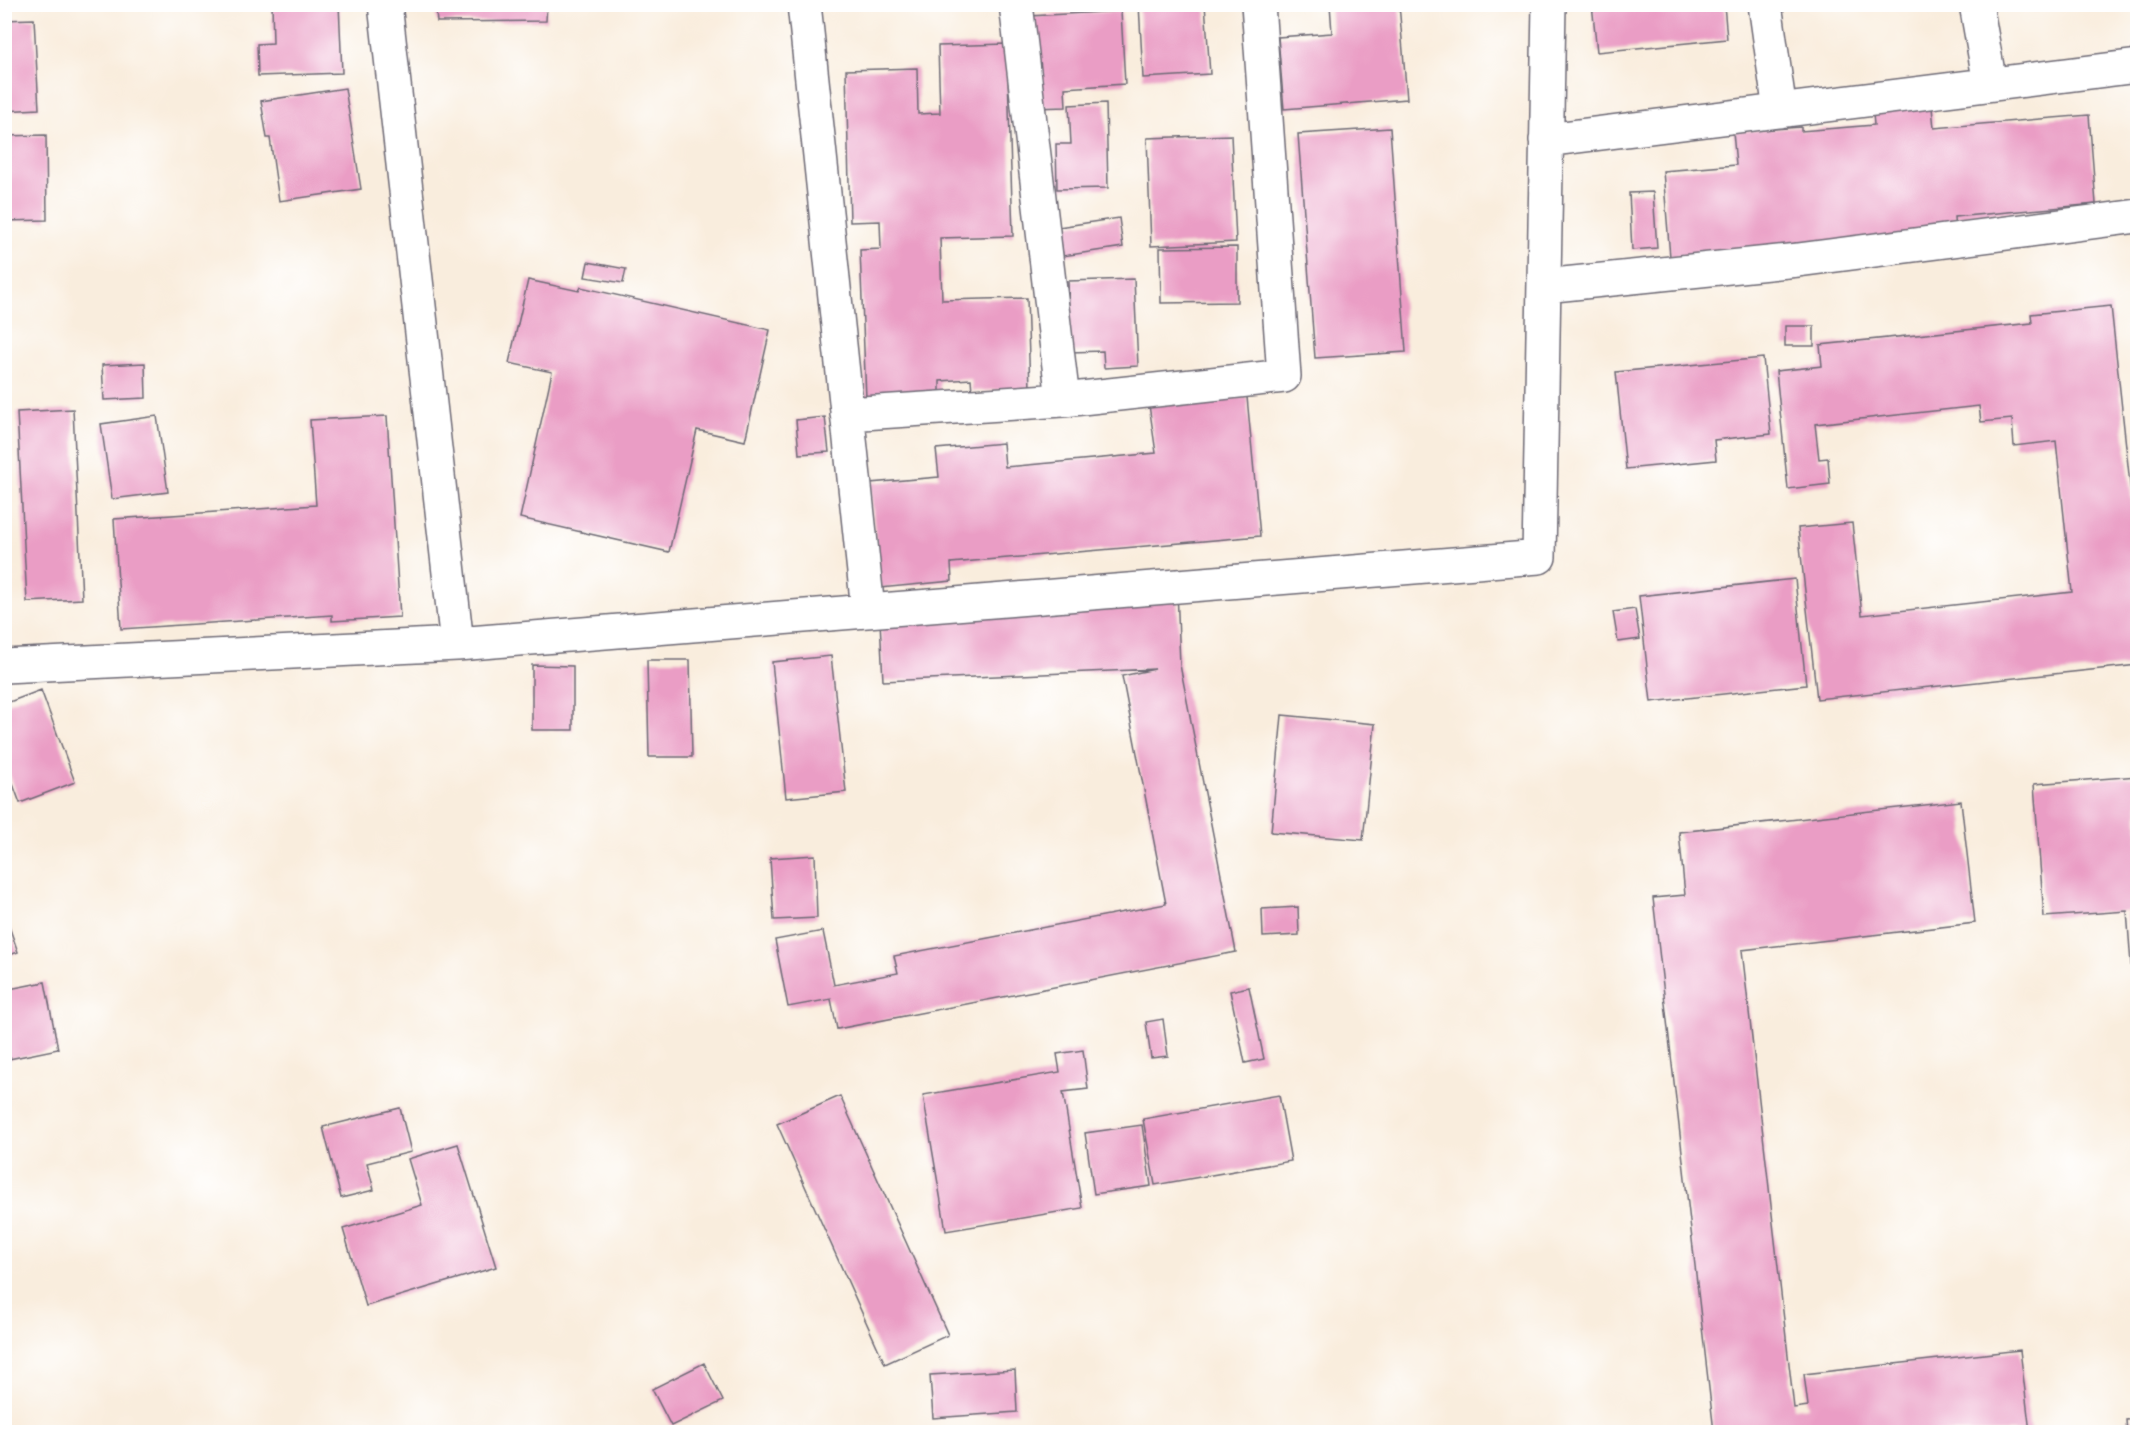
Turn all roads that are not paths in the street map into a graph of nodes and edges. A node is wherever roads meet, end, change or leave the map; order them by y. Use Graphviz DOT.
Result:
graph roads {
  1 [pos="385,4"];
  2 [pos="804,4"];
  3 [pos="1016,4"];
  4 [pos="1258,4"];
  5 [pos="1549,4"];
  6 [pos="1765,4"];
  7 [pos="1976,4"];
  8 [pos="2138,66"];
  9 [pos="1990,84"];
  10 [pos="1780,111"];
  11 [pos="1546,140"];
  12 [pos="2138,216"];
  13 [pos="1544,286"];
  14 [pos="1063,400"];
  15 [pos="847,414"];
  16 [pos="868,610"];
  17 [pos="456,644"];
  18 [pos="4,666"];
  1 -- 17 [label="street"];
  2 -- 15 [label="street"];
  3 -- 14 [label="street"];
  4 -- 14 [label="street"];
  5 -- 11 [label="street"];
  6 -- 10 [label="street"];
  7 -- 9 [label="street"];
  8 -- 9 [label="street"];
  9 -- 10 [label="street"];
  10 -- 11 [label="street"];
  11 -- 13 [label="street"];
  12 -- 13 [label="street"];
  13 -- 16 [label="street"];
  14 -- 15 [label="street"];
  15 -- 16 [label="street"];
  16 -- 17 [label="street"];
  17 -- 18 [label="street"];
}
